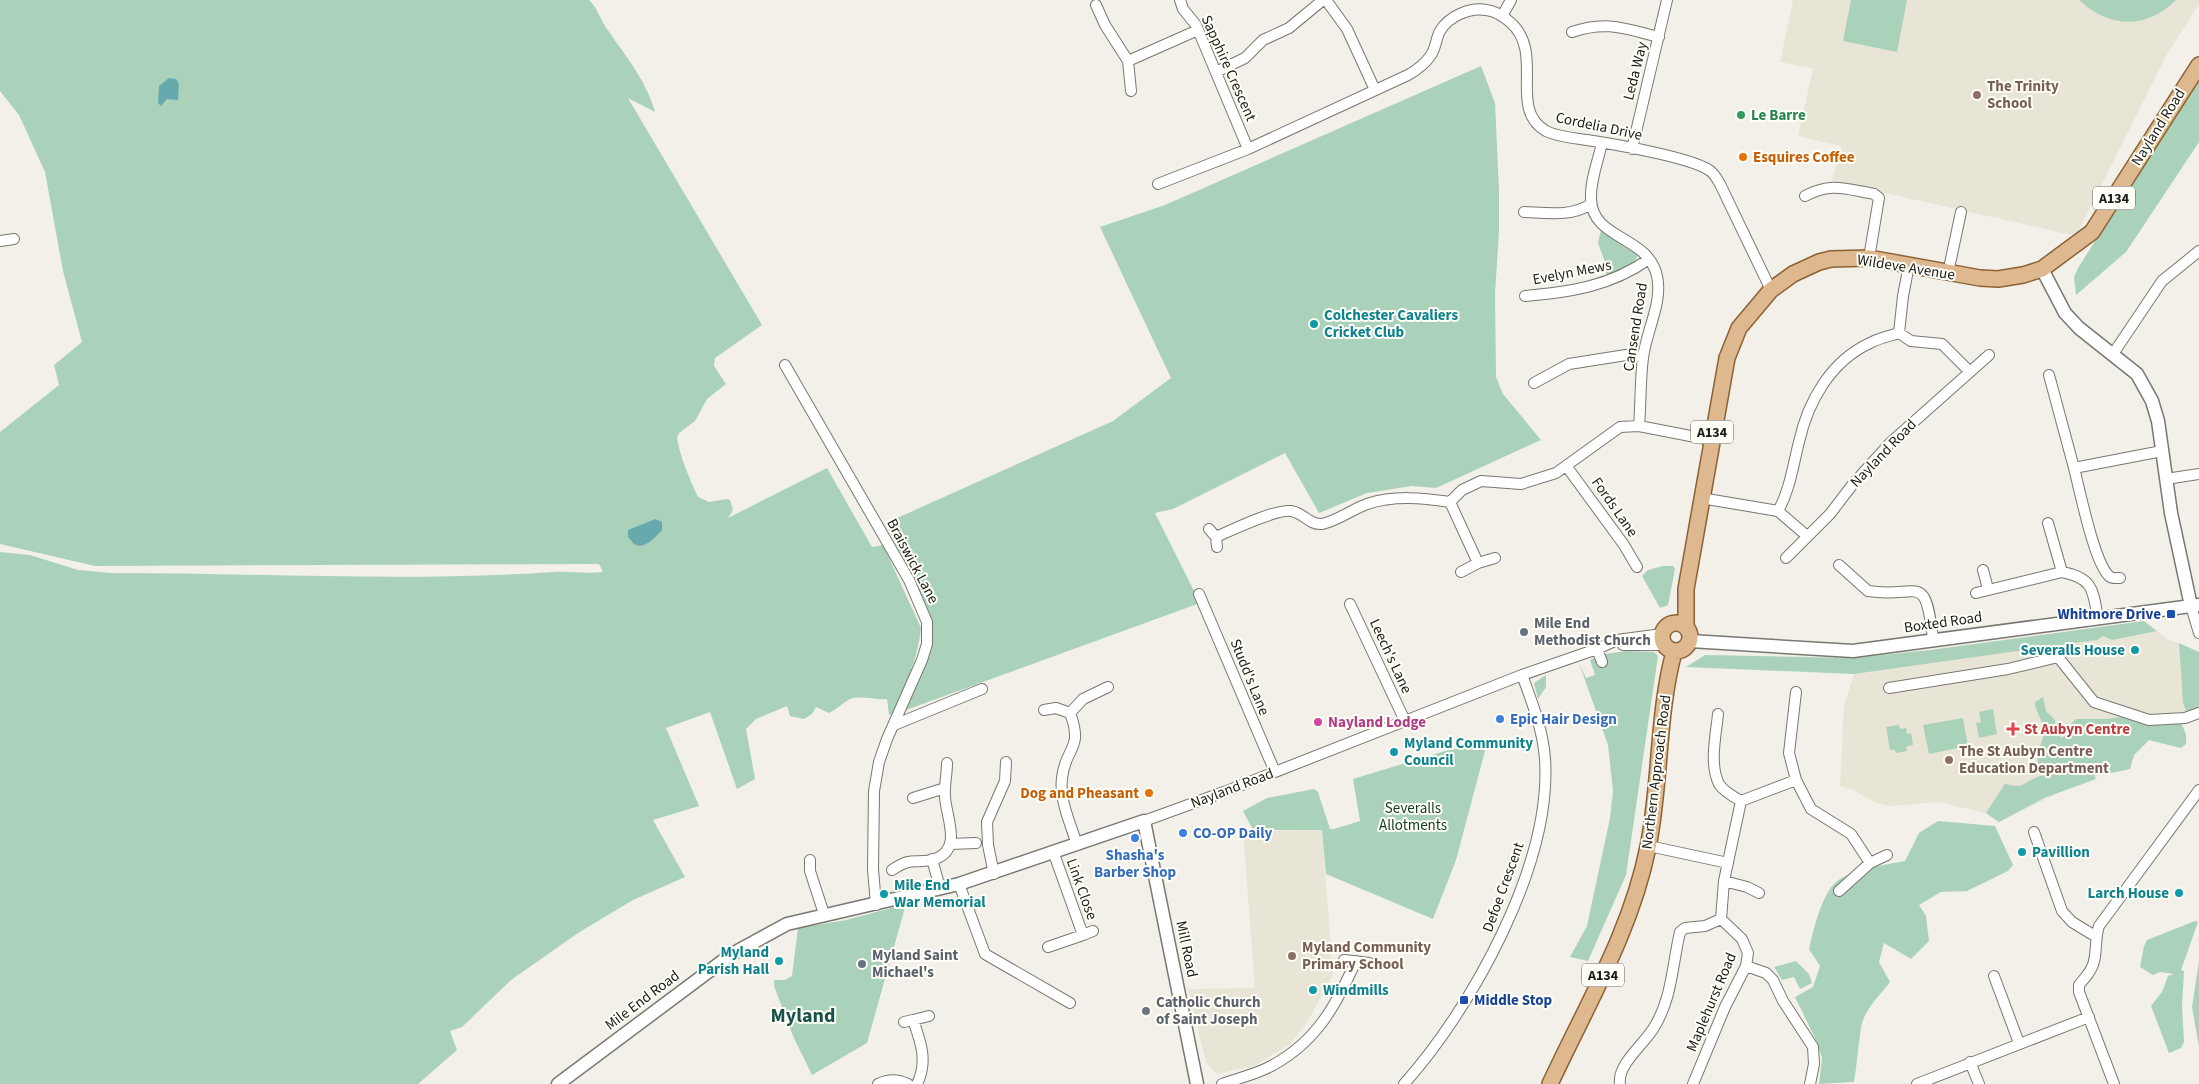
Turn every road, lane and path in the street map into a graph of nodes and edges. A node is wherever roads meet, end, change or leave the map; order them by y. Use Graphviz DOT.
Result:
graph roads {
  1 [pos="1180,0"];
  2 [pos="1324,0"];
  3 [pos="1511,0"];
  4 [pos="1666,0"];
  5 [pos="1096,5"];
  6 [pos="1502,16"];
  7 [pos="1198,30"];
  8 [pos="1572,32"];
  9 [pos="1659,37"];
  10 [pos="1128,61"];
  11 [pos="2199,65"];
  12 [pos="1216,72"];
  13 [pos="1375,90"];
  14 [pos="1130,91"];
  15 [pos="1602,143"];
  16 [pos="1248,149"];
  17 [pos="1632,149"];
  18 [pos="1158,184"];
  19 [pos="1805,196"];
  20 [pos="1591,204"];
  21 [pos="1524,212"];
  22 [pos="1961,212"];
  23 [pos="14,239"];
  24 [pos="0,241"];
  25 [pos="2199,251"];
  26 [pos="2060,257"];
  27 [pos="1868,258"];
  28 [pos="1649,259"];
  29 [pos="1909,265"];
  30 [pos="2042,269"];
  31 [pos="1948,273"];
  32 [pos="1771,290"];
  33 [pos="1525,296"];
  34 [pos="1899,333"];
  35 [pos="2113,354"];
  36 [pos="1989,355"];
  37 [pos="1643,357"];
  38 [pos="786,365"];
  39 [pos="1968,371"];
  40 [pos="2049,375"];
  41 [pos="1534,382"];
  42 [pos="1639,426"];
  43 [pos="1711,440"];
  44 [pos="2162,451"];
  45 [pos="1567,467"];
  46 [pos="2074,468"];
  47 [pos="2199,474"];
  48 [pos="2166,480"];
  49 [pos="1702,498"];
  50 [pos="1450,502"];
  51 [pos="1778,511"];
  52 [pos="2048,523"];
  53 [pos="1806,536"];
  54 [pos="1214,538"];
  55 [pos="1495,558"];
  56 [pos="1786,558"];
  57 [pos="1478,563"];
  58 [pos="1839,565"];
  59 [pos="1637,567"];
  60 [pos="1983,570"];
  61 [pos="1461,572"];
  62 [pos="2062,572"];
  63 [pos="2120,578"];
  64 [pos="1988,589"];
  65 [pos="1976,593"];
  66 [pos="1199,594"];
  67 [pos="1350,604"];
  68 [pos="2195,605"];
  69 [pos="2098,618"];
  70 [pos="2199,633"];
  71 [pos="1671,636"];
  72 [pos="1933,639"];
  73 [pos="1690,641"];
  74 [pos="1600,649"];
  75 [pos="1602,662"];
  76 [pos="1522,675"];
  77 [pos="1108,687"];
  78 [pos="1889,688"];
  79 [pos="982,689"];
  80 [pos="1796,692"];
  81 [pos="1044,710"];
  82 [pos="1070,713"];
  83 [pos="2199,713"];
  84 [pos="1718,714"];
  85 [pos="1405,721"];
  86 [pos="894,725"];
  87 [pos="1006,762"];
  88 [pos="947,763"];
  89 [pos="1275,772"];
  90 [pos="1796,780"];
  91 [pos="945,788"];
  92 [pos="2199,790"];
  93 [pos="913,798"];
  94 [pos="1741,801"];
  95 [pos="1144,821"];
  96 [pos="2034,832"];
  97 [pos="976,843"];
  98 [pos="950,844"];
  99 [pos="1077,845"];
  100 [pos="1649,846"];
  101 [pos="1054,854"];
  102 [pos="1888,855"];
  103 [pos="810,860"];
  104 [pos="932,860"];
  105 [pos="1728,863"];
  106 [pos="1870,863"];
  107 [pos="892,870"];
  108 [pos="994,874"];
  109 [pos="1724,881"];
  110 [pos="959,884"];
  111 [pos="940,888"];
  112 [pos="1839,891"];
  113 [pos="1759,893"];
  114 [pos="876,905"];
  115 [pos="861,907"];
  116 [pos="824,914"];
  117 [pos="1721,919"];
  118 [pos="2095,936"];
  119 [pos="1048,947"];
  120 [pos="1344,960"];
  121 [pos="1356,961"];
  122 [pos="1369,963"];
  123 [pos="1746,966"];
  124 [pos="1994,976"];
  125 [pos="1070,1003"];
  126 [pos="929,1016"];
  127 [pos="2089,1017"];
  128 [pos="2019,1043"];
  129 [pos="1970,1062"];
  130 [pos="558,1084"];
  131 [pos="878,1084"];
  132 [pos="908,1084"];
  133 [pos="917,1084"];
  134 [pos="1197,1084"];
  135 [pos="1222,1084"];
  136 [pos="1404,1084"];
  137 [pos="1550,1084"];
  138 [pos="1620,1084"];
  139 [pos="1693,1084"];
  140 [pos="1810,1084"];
  141 [pos="1917,1084"];
  142 [pos="1979,1084"];
  143 [pos="2114,1084"];
  1 -- 7 [label="street, Sapphire Crescent"];
  2 -- 12 [label="street"];
  2 -- 13 [label="street"];
  3 -- 6 [label="street"];
  4 -- 9 [label="street, Leda Way"];
  5 -- 10 [label="street"];
  6 -- 13 [label="street, Cordelia Drive"];
  6 -- 15 [label="street, Cordelia Drive"];
  7 -- 10 [label="street"];
  7 -- 12 [label="street, Sapphire Crescent"];
  8 -- 9 [label="street"];
  9 -- 17 [label="street, Leda Way"];
  10 -- 14 [label="street"];
  11 -- 26 [label="main road, Nayland Road / A134"];
  12 -- 16 [label="street, Sapphire Crescent"];
  13 -- 16 [label="street, Cordelia Drive"];
  15 -- 17 [label="street, Cordelia Drive"];
  15 -- 20 [label="street"];
  16 -- 18 [label="street, Cordelia Drive"];
  17 -- 32 [label="street, Cordelia Drive"];
  19 -- 27 [label="street"];
  20 -- 21 [label="street"];
  20 -- 28 [label="street, Cansend Road"];
  22 -- 31 [label="street"];
  23 -- 24 [label="street"];
  25 -- 35 [label="street"];
  26 -- 30 [label="main road, Wildeve Avenue / A134"];
  27 -- 29 [label="main road, Wildeve Avenue / A134"];
  27 -- 32 [label="main road, Wildeve Avenue / A134"];
  28 -- 33 [label="street, Evelyn Mews"];
  28 -- 37 [label="street, Cansend Road"];
  29 -- 31 [label="main road, Wildeve Avenue / A134"];
  29 -- 34 [label="street"];
  30 -- 31 [label="main road, Wildeve Avenue / A134"];
  30 -- 35 [label="street"];
  32 -- 43 [label="main road, Wildeve Avenue / A134"];
  34 -- 39 [label="street"];
  34 -- 51 [label="street"];
  35 -- 44 [label="street"];
  36 -- 39 [label="street, Nayland Road"];
  37 -- 41 [label="street"];
  37 -- 42 [label="street, Cansend Road"];
  38 -- 86 [label="street, Braiswick Lane"];
  39 -- 53 [label="street, Nayland Road"];
  40 -- 46 [label="street"];
  42 -- 43 [label="street"];
  42 -- 45 [label="street"];
  43 -- 49 [label="main road, Wildeve Avenue / A134"];
  44 -- 46 [label="street"];
  44 -- 48 [label="street"];
  45 -- 50 [label="street"];
  45 -- 59 [label="street, Fords Lane"];
  46 -- 63 [label="street"];
  47 -- 48 [label="street"];
  48 -- 68 [label="street"];
  49 -- 51 [label="street"];
  49 -- 71 [label="main road, Wildeve Avenue / A134"];
  50 -- 54 [label="street"];
  50 -- 57 [label="street"];
  51 -- 53 [label="street"];
  52 -- 62 [label="street"];
  53 -- 56 [label="street, Nayland Road"];
  55 -- 57 [label="street"];
  57 -- 61 [label="street"];
  58 -- 72 [label="street"];
  60 -- 64 [label="street"];
  62 -- 64 [label="street"];
  62 -- 69 [label="street"];
  64 -- 65 [label="street"];
  66 -- 89 [label="street, Studd's Lane"];
  67 -- 85 [label="street, Leech's Lane"];
  68 -- 69 [label="street, Boxted Road"];
  68 -- 70 [label="street"];
  69 -- 72 [label="street, Boxted Road"];
  71 -- 73 [label="main road"];
  71 -- 74 [label="street, Nayland Road"];
  71 -- 100 [label="main road, Northern Approach Road / A134"];
  72 -- 73 [label="street, Boxted Road"];
  74 -- 75 [label="street"];
  74 -- 76 [label="street, Nayland Road"];
  76 -- 85 [label="street, Nayland Road"];
  76 -- 136 [label="street, Defoe Crescent"];
  77 -- 82 [label="street"];
  78 -- 83 [label="street"];
  79 -- 86 [label="street"];
  80 -- 90 [label="street"];
  81 -- 82 [label="street"];
  82 -- 99 [label="street"];
  84 -- 94 [label="street"];
  85 -- 89 [label="street, Nayland Road"];
  86 -- 114 [label="street, Braiswick Lane"];
  87 -- 108 [label="street"];
  88 -- 91 [label="street"];
  89 -- 95 [label="street, Nayland Road"];
  90 -- 94 [label="street"];
  90 -- 106 [label="street"];
  91 -- 93 [label="street"];
  91 -- 98 [label="street"];
  92 -- 118 [label="street"];
  94 -- 105 [label="street"];
  95 -- 99 [label="street, Nayland Road"];
  95 -- 134 [label="street, Mill Road"];
  96 -- 118 [label="street"];
  97 -- 98 [label="street"];
  98 -- 104 [label="street"];
  99 -- 101 [label="street, Nayland Road"];
  100 -- 105 [label="street"];
  100 -- 137 [label="main road, Northern Approach Road / A134"];
  101 -- 108 [label="street, Nayland Road"];
  101 -- 119 [label="street, Link Close"];
  102 -- 106 [label="street"];
  103 -- 116 [label="street"];
  104 -- 107 [label="street"];
  104 -- 111 [label="street"];
  105 -- 109 [label="street"];
  106 -- 112 [label="street"];
  108 -- 110 [label="street, Nayland Road"];
  109 -- 113 [label="street"];
  109 -- 117 [label="street"];
  110 -- 111 [label="street, Nayland Road"];
  110 -- 125 [label="street"];
  111 -- 114 [label="street, Nayland Road"];
  114 -- 115 [label="street, Nayland Road"];
  115 -- 116 [label="street, Mile End Road"];
  116 -- 130 [label="street, Mile End Road"];
  117 -- 123 [label="street, Maplehurst Road"];
  117 -- 138 [label="street"];
  118 -- 127 [label="street"];
  120 -- 121 [label="street"];
  121 -- 122 [label="street"];
  121 -- 135 [label="street"];
  123 -- 139 [label="street, Maplehurst Road"];
  123 -- 140 [label="street"];
  124 -- 128 [label="street"];
  126 -- 133 [label="street"];
  127 -- 128 [label="street"];
  127 -- 143 [label="street"];
  128 -- 129 [label="street"];
  129 -- 141 [label="street"];
  129 -- 142 [label="street"];
  131 -- 132 [label="street"];
}
